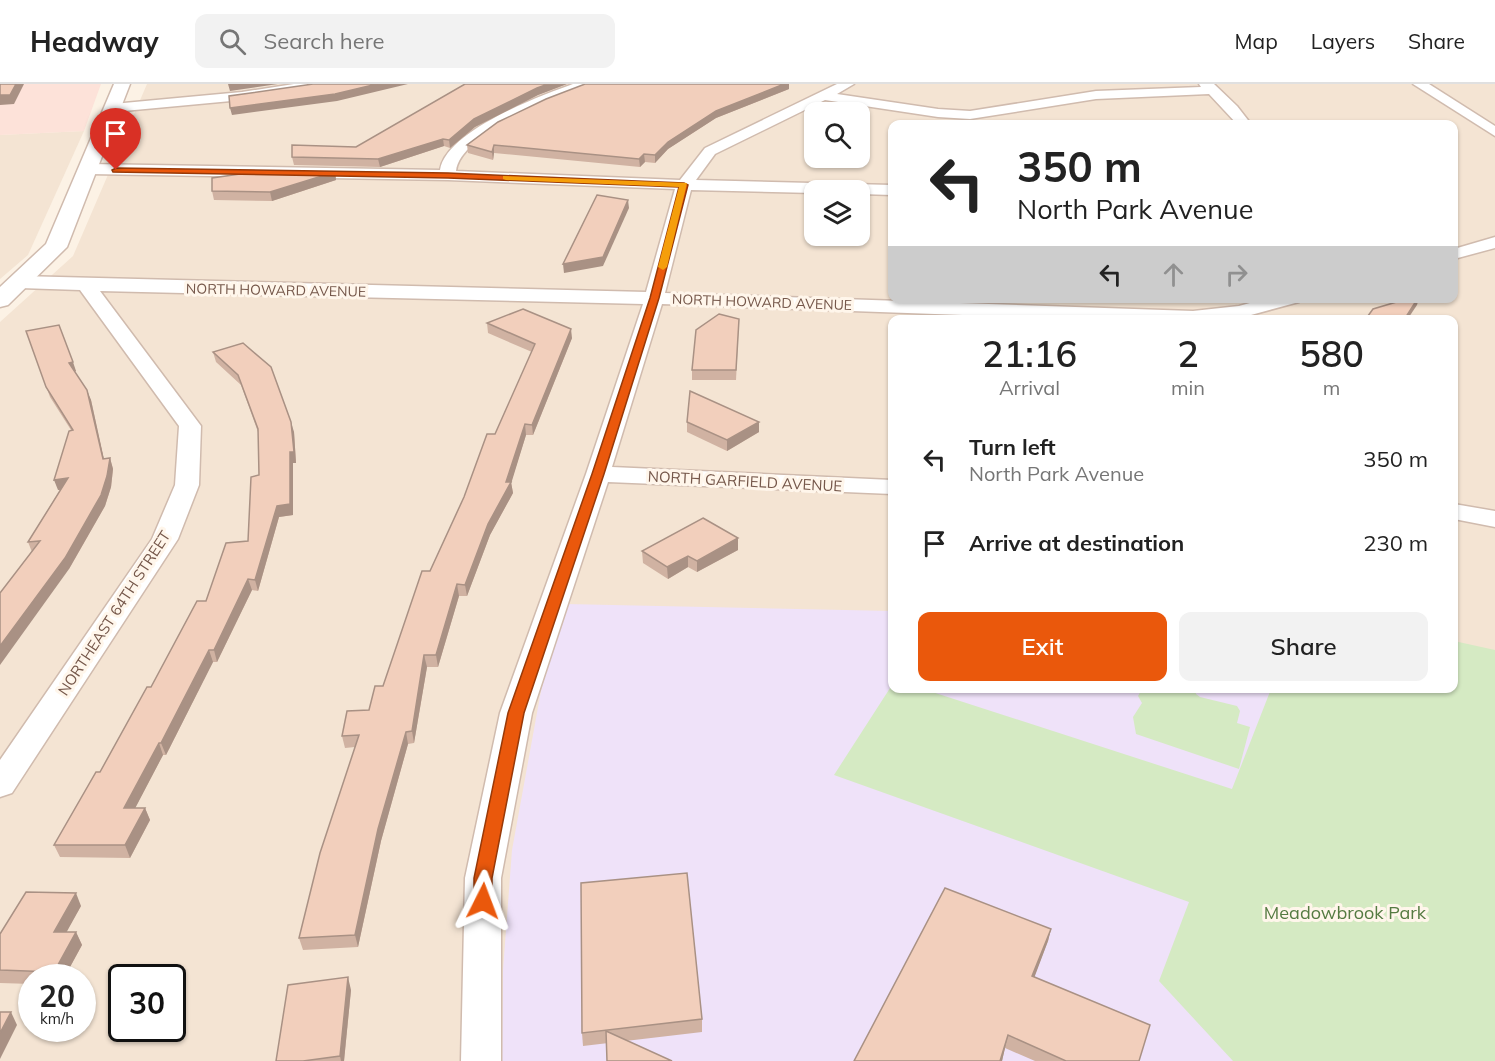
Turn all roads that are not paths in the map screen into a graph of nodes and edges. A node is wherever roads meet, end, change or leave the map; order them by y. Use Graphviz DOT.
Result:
graph roads {
  1 [pos="122,84"];
  2 [pos="320,84"];
  3 [pos="585,84"];
  4 [pos="847,84"];
  5 [pos="1420,84"];
  6 [pos="1210,87"];
  7 [pos="824,96"];
  8 [pos="113,108"];
  9 [pos="1240,120"];
  10 [pos="1495,132"];
  11 [pos="89,170"];
  12 [pos="448,176"];
  13 [pos="684,185"];
  14 [pos="888,190"];
  15 [pos="1495,242"];
  16 [pos="1458,253"];
  17 [pos="20,282"];
  18 [pos="86,285"];
  19 [pos="654,298"];
  20 [pos="0,300"];
  21 [pos="1275,303"];
  22 [pos="1136,315"];
  23 [pos="1234,315"];
  24 [pos="598,474"];
  25 [pos="888,487"];
  26 [pos="1459,508"];
  27 [pos="1495,519"];
  28 [pos="0,785"];
  29 [pos="481,1061"];
  1 -- 8 [label="street"];
  2 -- 8 [label="street"];
  3 -- 12 [label="street"];
  4 -- 7 [label="street"];
  5 -- 10 [label="street"];
  6 -- 7 [label="street"];
  6 -- 9 [label="street"];
  7 -- 13 [label="street"];
  8 -- 11 [label="street"];
  11 -- 12 [label="street"];
  11 -- 17 [label="street"];
  12 -- 13 [label="street"];
  13 -- 14 [label="street"];
  13 -- 19 [label="street"];
  15 -- 16 [label="street"];
  17 -- 18 [label="street"];
  17 -- 20 [label="street"];
  18 -- 19 [label="street, NORTH HOWARD AVENUE"];
  18 -- 28 [label="street, NORTHEAST 64TH STREET"];
  19 -- 22 [label="street, NORTH HOWARD AVENUE"];
  19 -- 24 [label="street"];
  21 -- 23 [label="street, NORTH HOWARD AVENUE"];
  24 -- 25 [label="street, NORTH GARFIELD AVENUE"];
  24 -- 29 [label="street"];
  26 -- 27 [label="street"];
}
